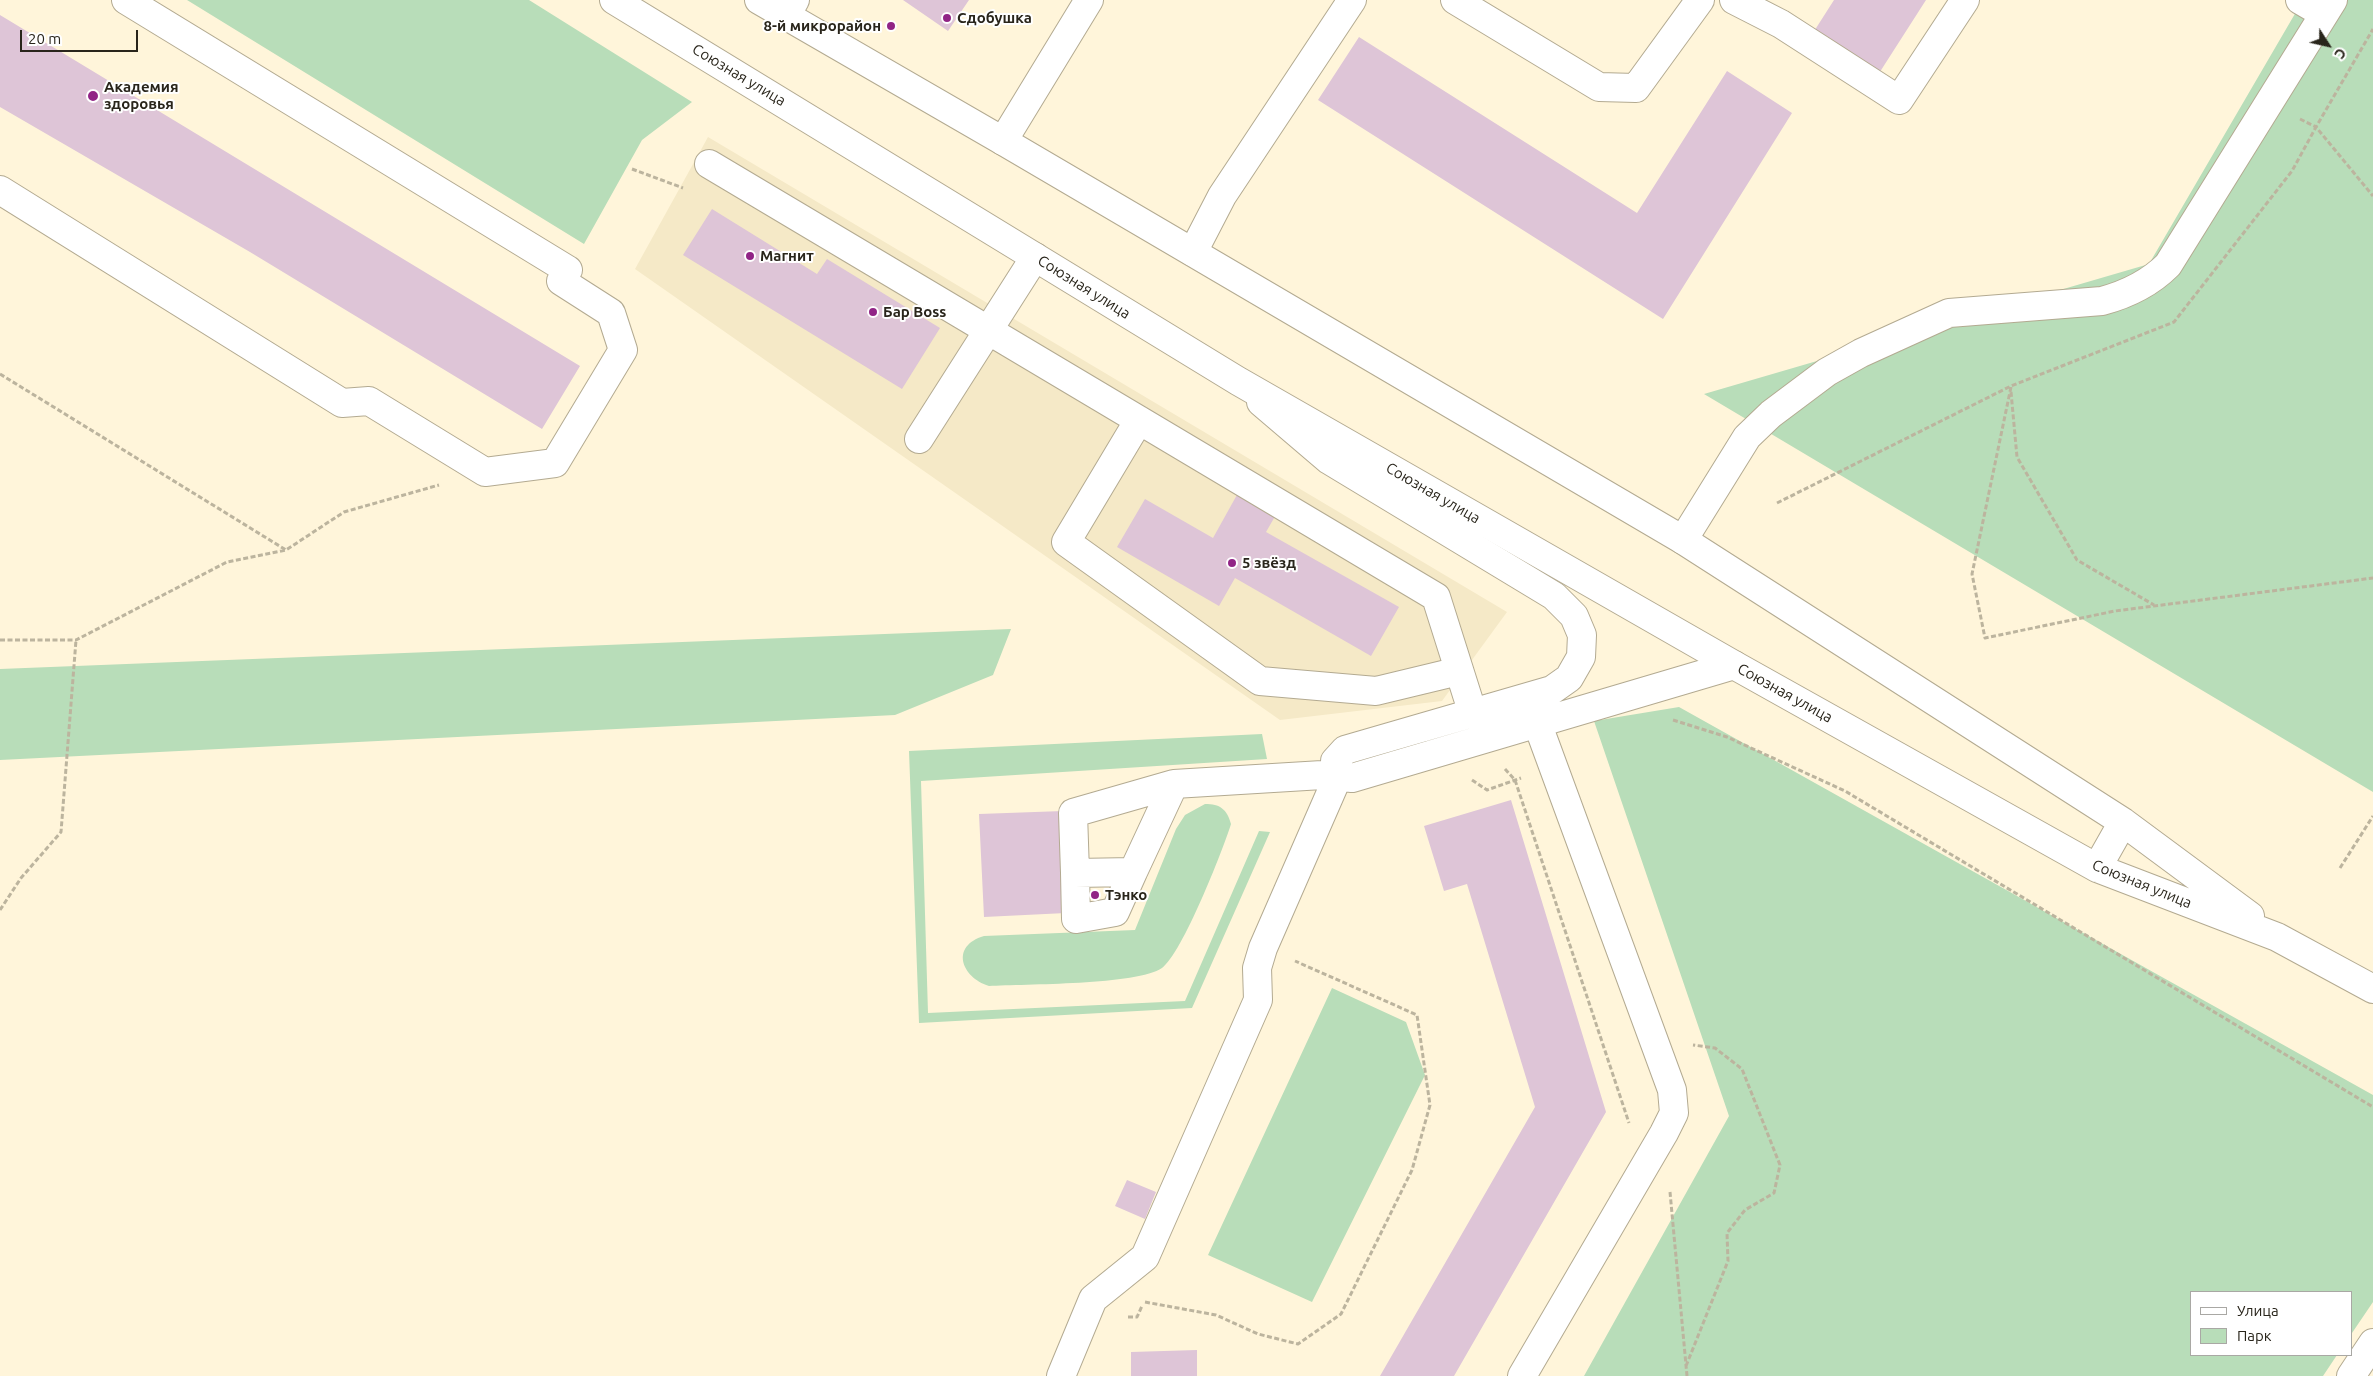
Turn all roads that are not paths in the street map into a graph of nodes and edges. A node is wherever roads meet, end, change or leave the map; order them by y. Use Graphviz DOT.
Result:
graph roads {
  1 [pos="126,0"];
  2 [pos="614,0"];
  3 [pos="759,0"];
  4 [pos="1089,0"];
  5 [pos="1352,0"];
  6 [pos="1455,0"];
  7 [pos="1700,0"];
  8 [pos="1734,0"];
  9 [pos="1965,0"];
  10 [pos="2300,0"];
  11 [pos="2329,7"];
  12 [pos="790,8"];
  13 [pos="1003,140"];
  14 [pos="709,164"];
  15 [pos="0,190"];
  16 [pos="1193,252"];
  17 [pos="1035,256"];
  18 [pos="988,330"];
  19 [pos="1238,381"];
  20 [pos="1139,420"];
  21 [pos="919,439"];
  22 [pos="1683,540"];
  23 [pos="1734,665"];
  24 [pos="1459,671"];
  25 [pos="1533,710"];
  26 [pos="1473,714"];
  27 [pos="1339,774"];
  28 [pos="1174,784"];
  29 [pos="2123,822"];
  30 [pos="2097,868"];
  31 [pos="1133,872"];
  32 [pos="1075,873"];
  33 [pos="2277,937"];
  34 [pos="2373,989"];
  35 [pos="2373,1343"];
  36 [pos="1060,1376"];
  37 [pos="1522,1376"];
  38 [pos="2351,1376"];
  1 -- 15 [label="main road"];
  2 -- 17 [label="main road, Союзная улица"];
  3 -- 12 [label="main road, Союзная улица"];
  4 -- 13 [label="main road"];
  5 -- 16 [label="main road"];
  6 -- 7 [label="main road"];
  8 -- 9 [label="main road"];
  10 -- 11 [label="main road"];
  11 -- 22 [label="main road"];
  12 -- 13 [label="main road, Союзная улица"];
  13 -- 16 [label="main road, Союзная улица"];
  14 -- 18 [label="main road"];
  16 -- 22 [label="main road, Союзная улица"];
  17 -- 18 [label="main road"];
  17 -- 19 [label="main road, Союзная улица"];
  18 -- 20 [label="main road"];
  18 -- 21 [label="main road"];
  19 -- 23 [label="main road, Союзная улица"];
  19 -- 25 [label="main road"];
  20 -- 24 [label="main road"];
  20 -- 24 [label="main road"];
  22 -- 29 [label="main road, Союзная улица"];
  23 -- 25 [label="main road"];
  23 -- 30 [label="main road, Союзная улица"];
  24 -- 26 [label="main road"];
  25 -- 26 [label="main road"];
  25 -- 27 [label="main road"];
  25 -- 37 [label="main road"];
  26 -- 27 [label="main road"];
  27 -- 28 [label="main road"];
  27 -- 36 [label="main road"];
  28 -- 31 [label="main road"];
  28 -- 32 [label="main road"];
  29 -- 30 [label="main road"];
  29 -- 33 [label="main road, Союзная улица"];
  30 -- 33 [label="main road, Союзная улица"];
  31 -- 32 [label="main road"];
  31 -- 32 [label="main road"];
  33 -- 34 [label="main road, Союзная улица"];
  35 -- 38 [label="main road"];
}
